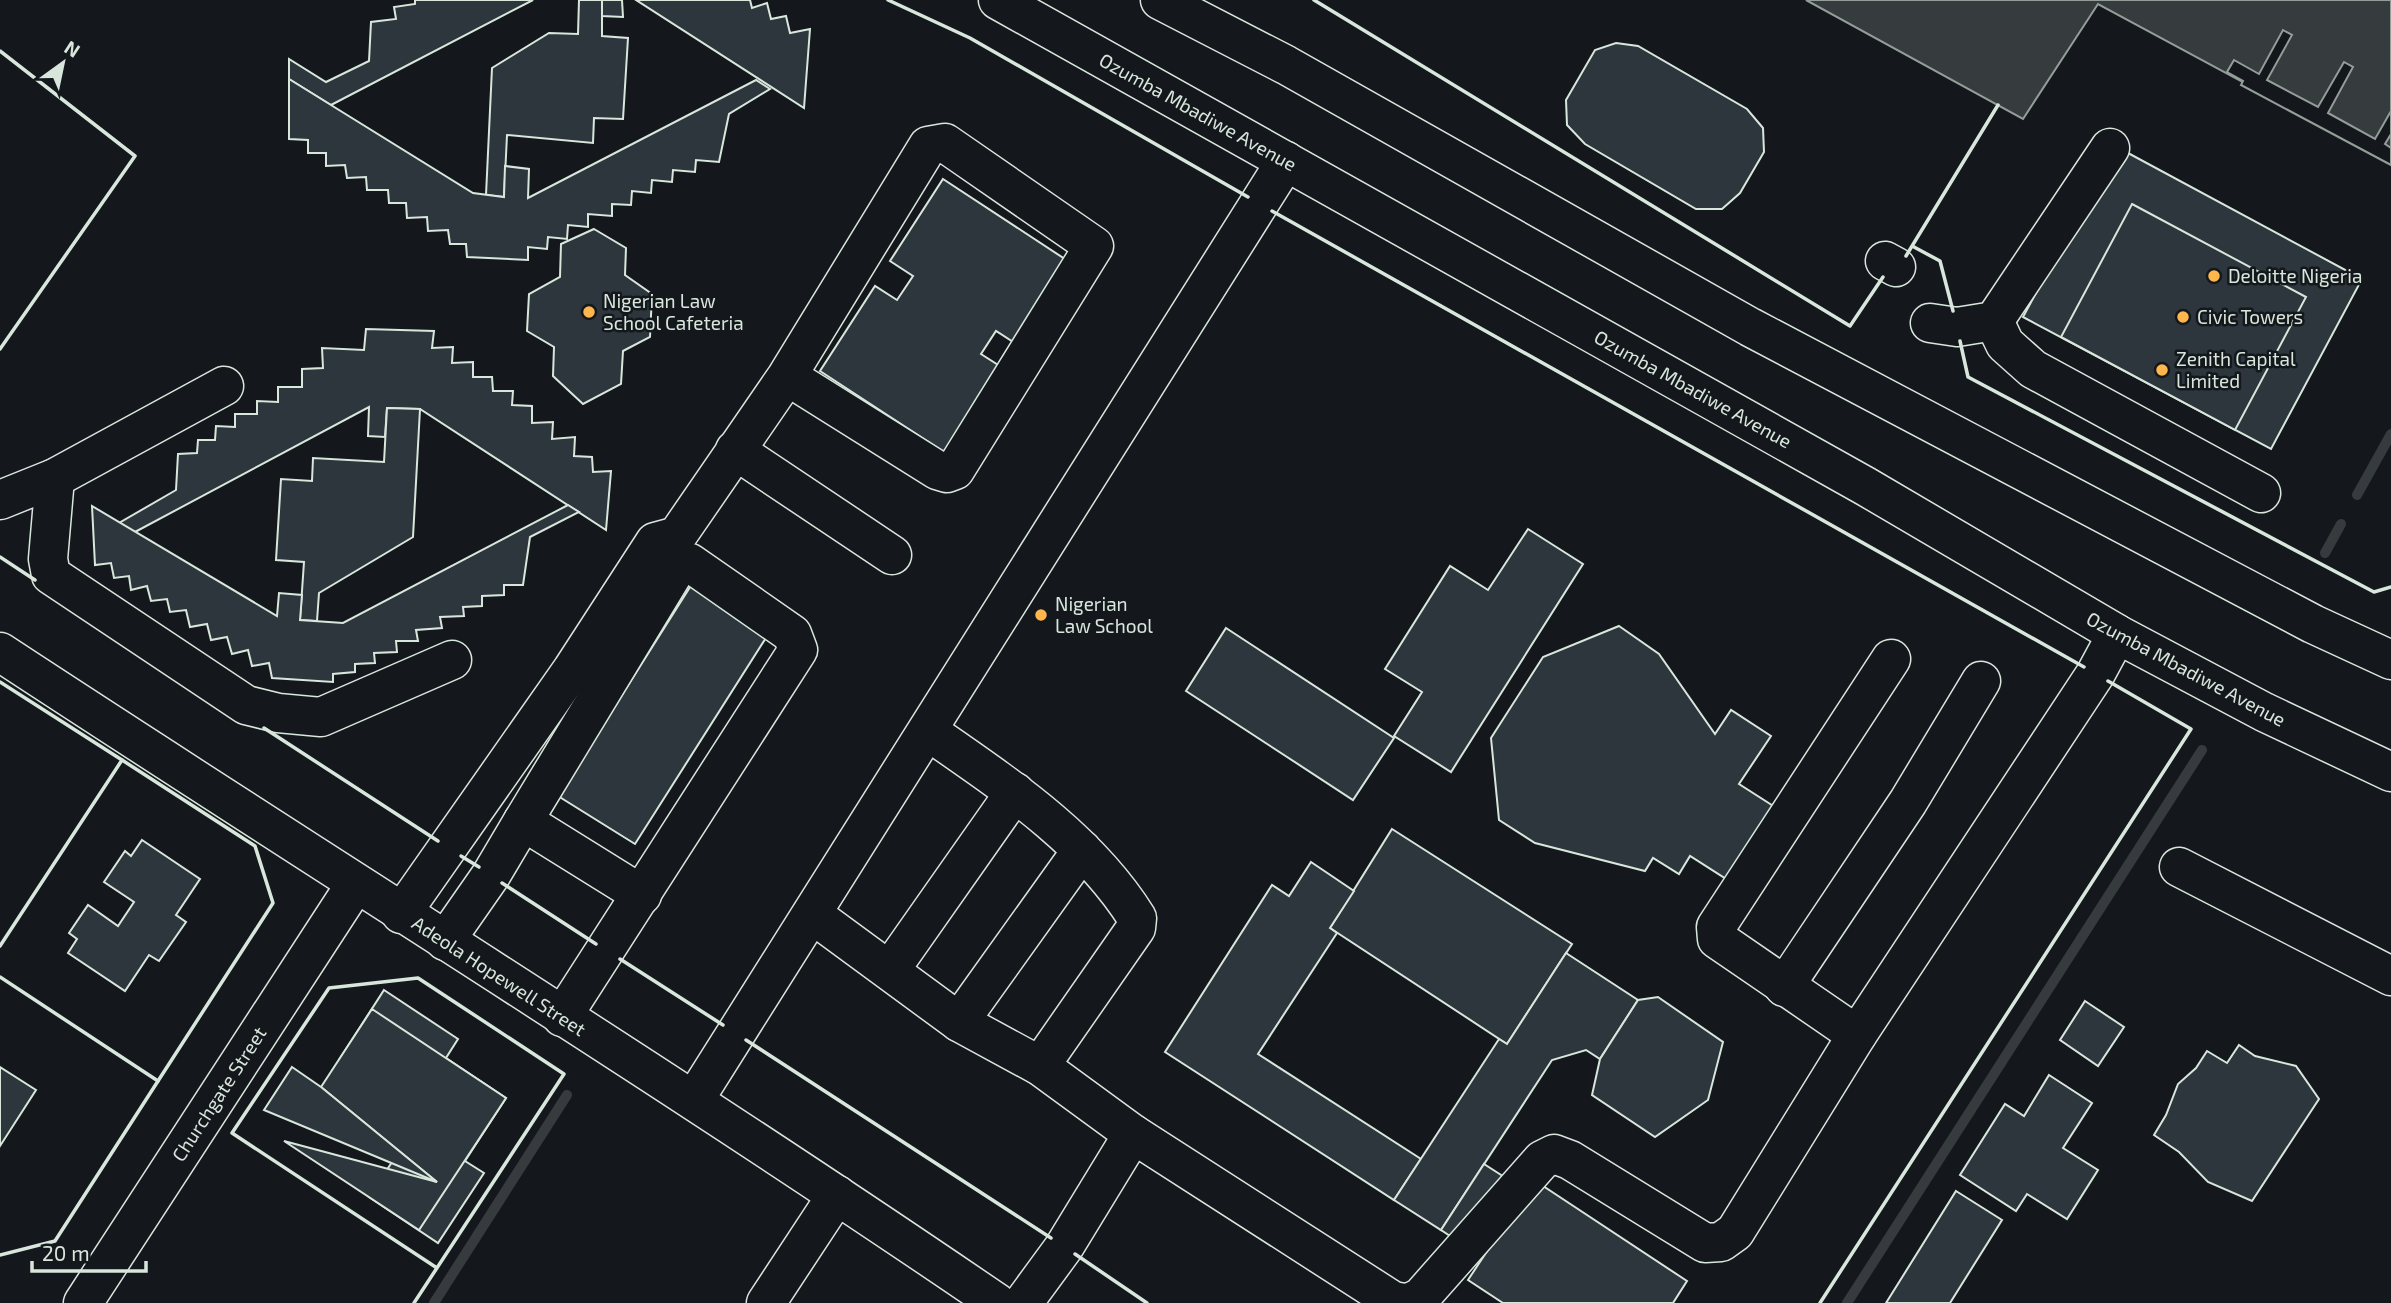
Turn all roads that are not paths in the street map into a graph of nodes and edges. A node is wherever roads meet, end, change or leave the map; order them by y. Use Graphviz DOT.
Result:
graph roads {
  1 [pos="998,0"];
  2 [pos="1160,0"];
  3 [pos="1194,0"];
  4 [pos="1286,65"];
  5 [pos="2110,148"];
  6 [pos="1286,161"];
  7 [pos="1994,321"];
  8 [pos="1930,323"];
  9 [pos="787,376"];
  10 [pos="224,386"];
  11 [pos="735,450"];
  12 [pos="55,478"];
  13 [pos="2261,493"];
  14 [pos="0,500"];
  15 [pos="892,555"];
  16 [pos="2117,634"];
  17 [pos="0,652"];
  18 [pos="1891,659"];
  19 [pos="452,660"];
  20 [pos="2391,660"];
  21 [pos="1981,681"];
  22 [pos="928,731"];
  23 [pos="2391,772"];
  24 [pos="1015,792"];
  25 [pos="523,821"];
  26 [pos="1082,850"];
  27 [pos="2179,867"];
  28 [pos="355,885"];
  29 [pos="642,895"];
  30 [pos="401,914"];
  31 [pos="812,914"];
  32 [pos="444,941"];
  33 [pos="890,970"];
  34 [pos="2391,976"];
  35 [pos="1784,987"];
  36 [pos="562,1017"];
  37 [pos="959,1022"];
  38 [pos="1857,1035"];
  39 [pos="1040,1066"];
  40 [pos="694,1100"];
  41 [pos="1133,1134"];
  42 [pos="836,1195"];
  43 [pos="83,1303"];
  44 [pos="766,1303"];
  45 [pos="997,1303"];
  46 [pos="1023,1303"];
  47 [pos="1407,1303"];
  1 -- 6 [label="main road, Ozumba Mbadiwe Avenue"];
  2 -- 4 [label="main road"];
  3 -- 4 [label="main road"];
  4 -- 20 [label="main road"];
  5 -- 7 [label="main road"];
  6 -- 16 [label="main road, Ozumba Mbadiwe Avenue"];
  6 -- 22 [label="main road"];
  7 -- 8 [label="main road"];
  7 -- 13 [label="main road"];
  9 -- 9 [label="main road"];
  9 -- 11 [label="main road"];
  10 -- 12 [label="main road"];
  11 -- 15 [label="main road"];
  11 -- 30 [label="main road"];
  12 -- 14 [label="main road"];
  12 -- 19 [label="main road"];
  16 -- 23 [label="main road, Ozumba Mbadiwe Avenue"];
  16 -- 38 [label="main road"];
  17 -- 28 [label="main road, Adeola Hopewell Street"];
  18 -- 35 [label="main road"];
  21 -- 35 [label="main road"];
  22 -- 24 [label="main road"];
  22 -- 31 [label="main road"];
  24 -- 26 [label="main road"];
  24 -- 33 [label="main road"];
  25 -- 29 [label="main road"];
  25 -- 29 [label="main road"];
  25 -- 32 [label="main road"];
  26 -- 37 [label="main road"];
  26 -- 39 [label="main road"];
  27 -- 34 [label="main road"];
  28 -- 30 [label="main road, Adeola Hopewell Street"];
  28 -- 43 [label="main road, Churchgate Street"];
  29 -- 36 [label="main road"];
  30 -- 32 [label="main road, Adeola Hopewell Street"];
  31 -- 33 [label="main road"];
  31 -- 40 [label="main road"];
  32 -- 36 [label="main road, Adeola Hopewell Street"];
  33 -- 37 [label="main road"];
  35 -- 38 [label="main road"];
  36 -- 40 [label="main road, Adeola Hopewell Street"];
  37 -- 39 [label="main road"];
  38 -- 47 [label="main road"];
  39 -- 41 [label="main road"];
  40 -- 42 [label="main road, Adeola Hopewell Street"];
  41 -- 46 [label="main road"];
  41 -- 47 [label="main road"];
  42 -- 44 [label="main road"];
  42 -- 45 [label="main road, Adeola Hopewell Street"];
}
